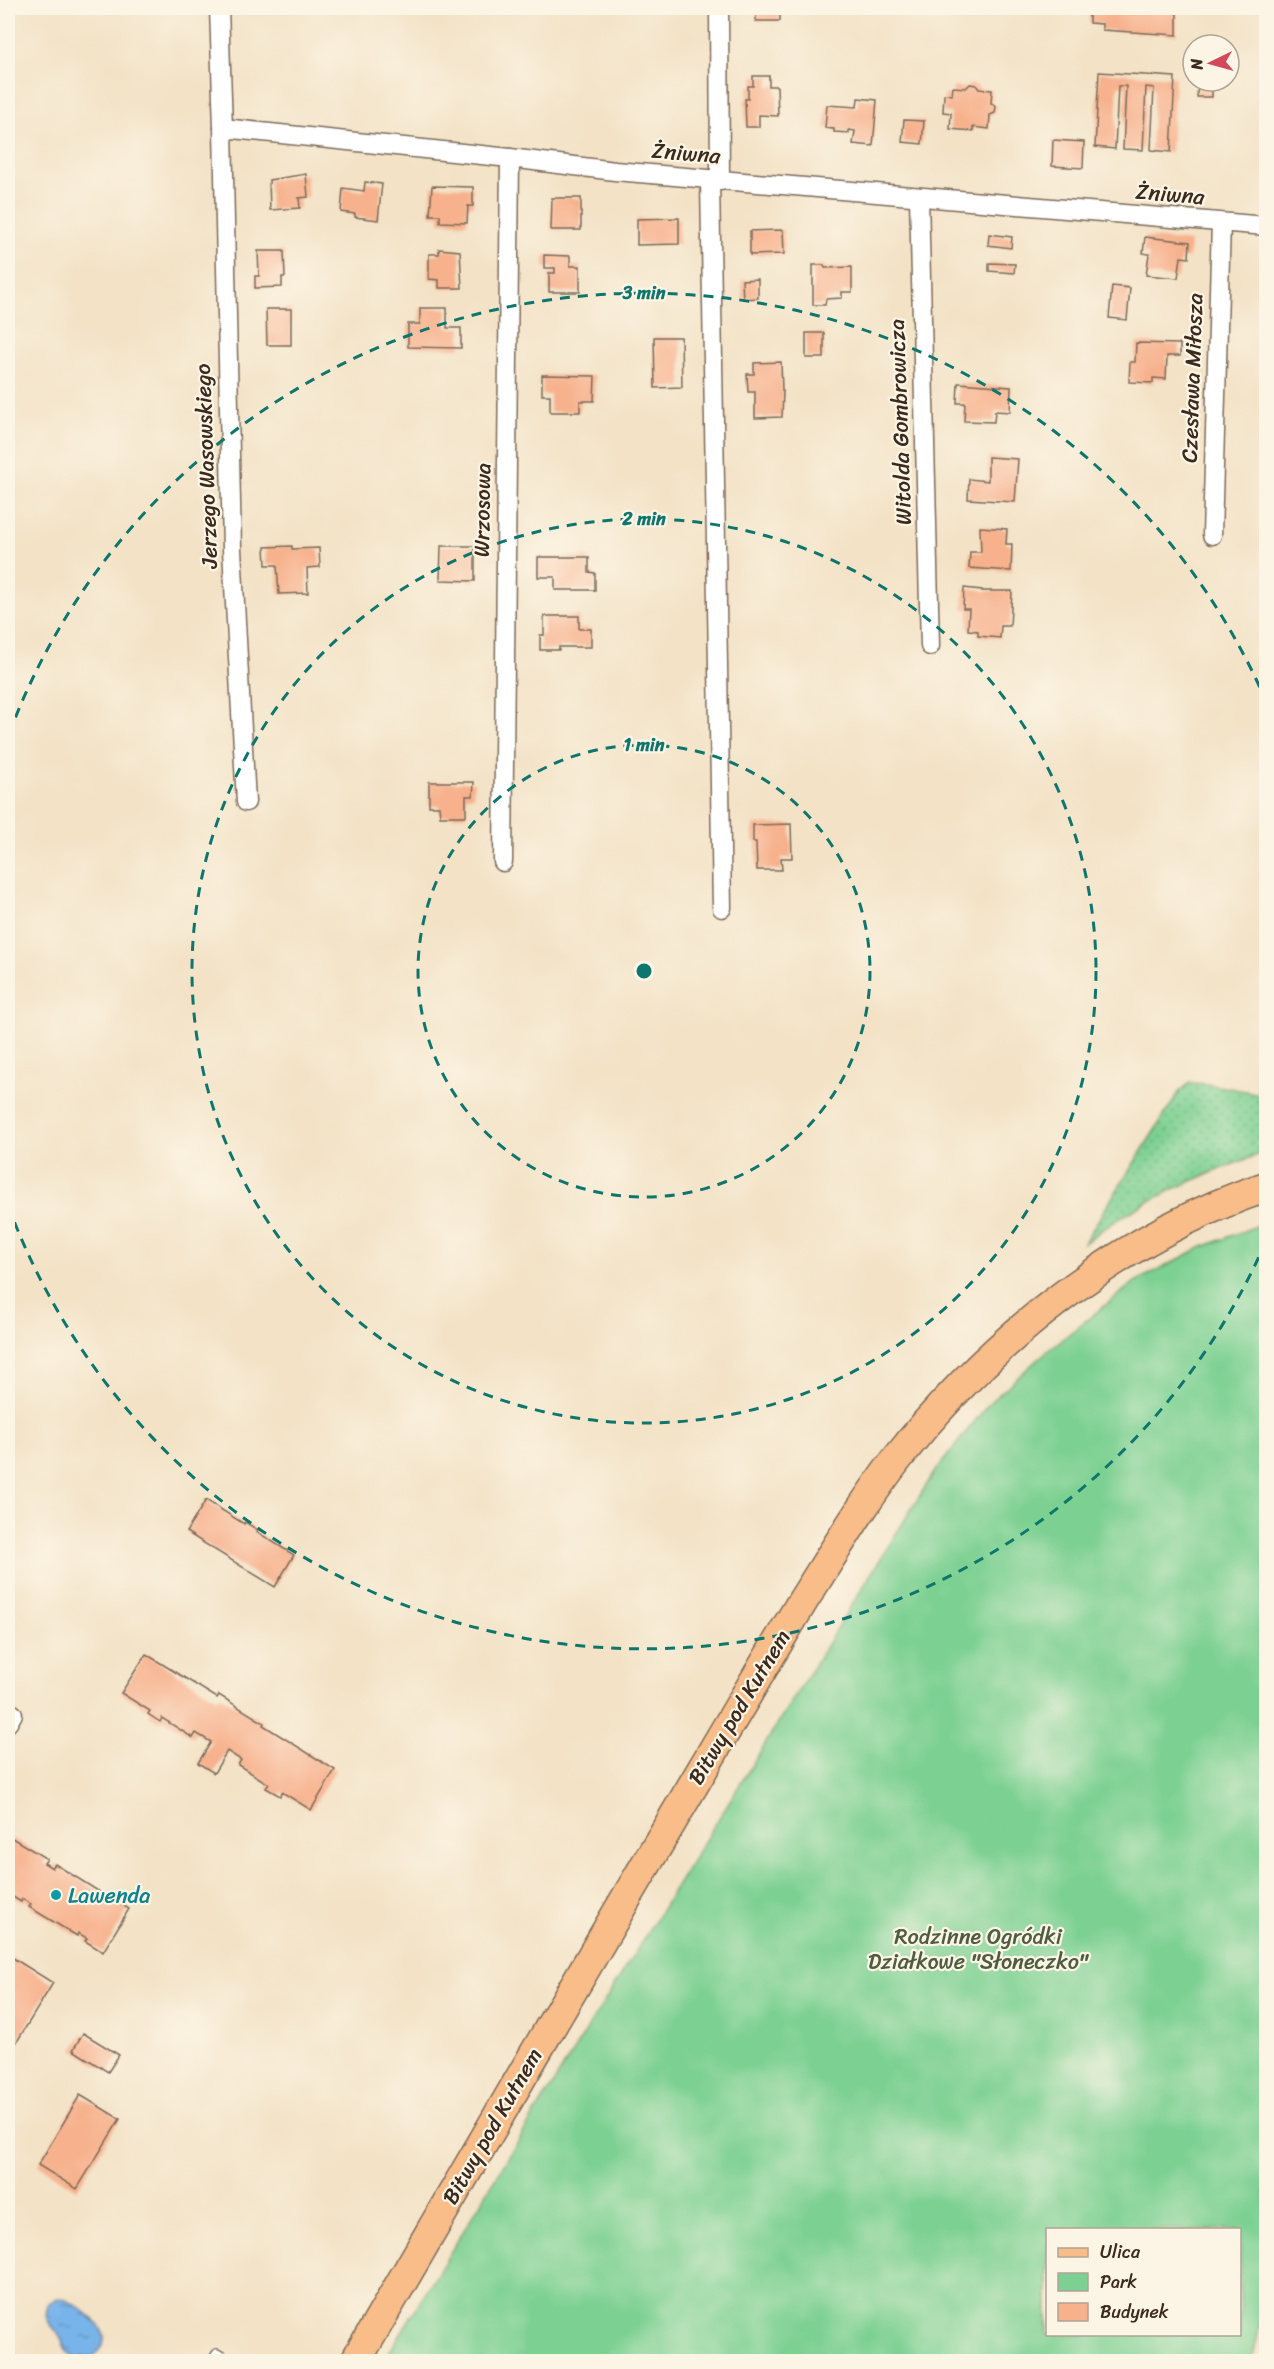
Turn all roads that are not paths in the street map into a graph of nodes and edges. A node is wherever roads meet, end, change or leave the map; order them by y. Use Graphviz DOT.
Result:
graph roads {
  1 [pos="219,8"];
  2 [pos="719,8"];
  3 [pos="223,128"];
  4 [pos="510,158"];
  5 [pos="715,180"];
  6 [pos="919,197"];
  7 [pos="1221,223"];
  8 [pos="1266,226"];
  9 [pos="1212,535"];
  10 [pos="930,646"];
  11 [pos="246,802"];
  12 [pos="503,862"];
  13 [pos="722,908"];
  14 [pos="1266,1187"];
  15 [pos="212,2361"];
  16 [pos="231,2361"];
  17 [pos="355,2361"];
  1 -- 3 [label="street"];
  2 -- 5 [label="street"];
  3 -- 4 [label="street, Żniwna"];
  3 -- 11 [label="street, Jerzego Wasowskiego"];
  4 -- 5 [label="street, Żniwna"];
  4 -- 12 [label="street, Wrzosowa"];
  5 -- 6 [label="street, Żniwna"];
  5 -- 13 [label="street"];
  6 -- 7 [label="street, Żniwna"];
  6 -- 10 [label="street, Witolda Gombrowicza"];
  7 -- 8 [label="street, Żniwna"];
  7 -- 9 [label="street, Czesława Miłosza"];
  14 -- 17 [label="main road, Bitwy pod Kutnem"];
  15 -- 16 [label="lane"];
}
